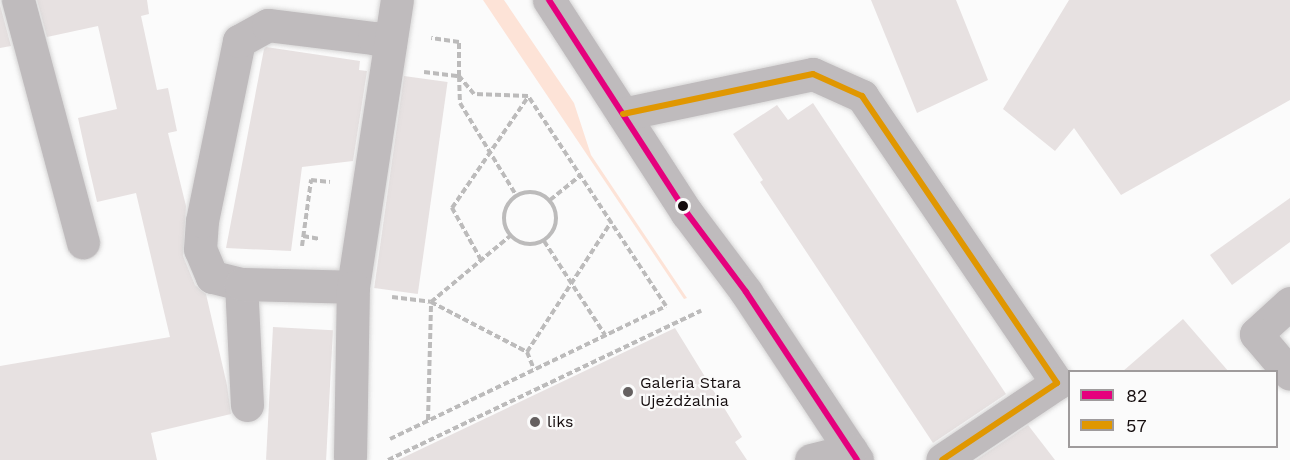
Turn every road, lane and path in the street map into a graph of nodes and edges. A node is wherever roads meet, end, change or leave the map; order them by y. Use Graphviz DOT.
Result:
graph roads {
  1 [pos="18,0"];
  2 [pos="398,0"];
  3 [pos="549,0"];
  4 [pos="391,39"];
  5 [pos="414,71"];
  6 [pos="459,76"];
  7 [pos="528,96"];
  8 [pos="623,114"];
  9 [pos="490,152"];
  10 [pos="581,175"];
  11 [pos="339,183"];
  12 [pos="516,195"];
  13 [pos="550,200"];
  14 [pos="611,222"];
  15 [pos="510,236"];
  16 [pos="544,241"];
  17 [pos="83,242"];
  18 [pos="481,260"];
  19 [pos="241,284"];
  20 [pos="572,284"];
  21 [pos="298,285"];
  22 [pos="353,287"];
  23 [pos="383,296"];
  24 [pos="430,302"];
  25 [pos="1290,303"];
  26 [pos="701,311"];
  27 [pos="604,335"];
  28 [pos="527,352"];
  29 [pos="534,369"];
  30 [pos="1290,374"];
  31 [pos="247,405"];
  32 [pos="428,420"];
  33 [pos="850,457"];
  34 [pos="350,458"];
  35 [pos="387,460"];
  36 [pos="811,460"];
  37 [pos="942,460"];
  1 -- 17 [label="street"];
  2 -- 4 [label="street"];
  3 -- 8 [label="street"];
  4 -- 6 [label="path"];
  4 -- 19 [label="street"];
  4 -- 22 [label="street"];
  5 -- 6 [label="path"];
  6 -- 7 [label="path"];
  6 -- 9 [label="path"];
  7 -- 9 [label="path"];
  7 -- 10 [label="path"];
  8 -- 33 [label="street"];
  8 -- 37 [label="street"];
  9 -- 12 [label="path"];
  9 -- 18 [label="path"];
  10 -- 13 [label="path"];
  10 -- 14 [label="path"];
  11 -- 21 [label="path"];
  12 -- 13 [label="path"];
  12 -- 15 [label="path"];
  13 -- 16 [label="path"];
  14 -- 20 [label="path"];
  14 -- 27 [label="path"];
  15 -- 16 [label="path"];
  15 -- 18 [label="path"];
  16 -- 20 [label="path"];
  18 -- 24 [label="path"];
  19 -- 21 [label="street"];
  19 -- 31 [label="street"];
  20 -- 27 [label="path"];
  20 -- 28 [label="path"];
  21 -- 22 [label="street"];
  22 -- 34 [label="street"];
  23 -- 24 [label="path"];
  24 -- 28 [label="path"];
  24 -- 32 [label="path"];
  25 -- 30 [label="street"];
  26 -- 35 [label="path"];
  27 -- 29 [label="path"];
  28 -- 29 [label="path"];
  29 -- 32 [label="path"];
  32 -- 34 [label="path"];
  33 -- 36 [label="street"];
}
